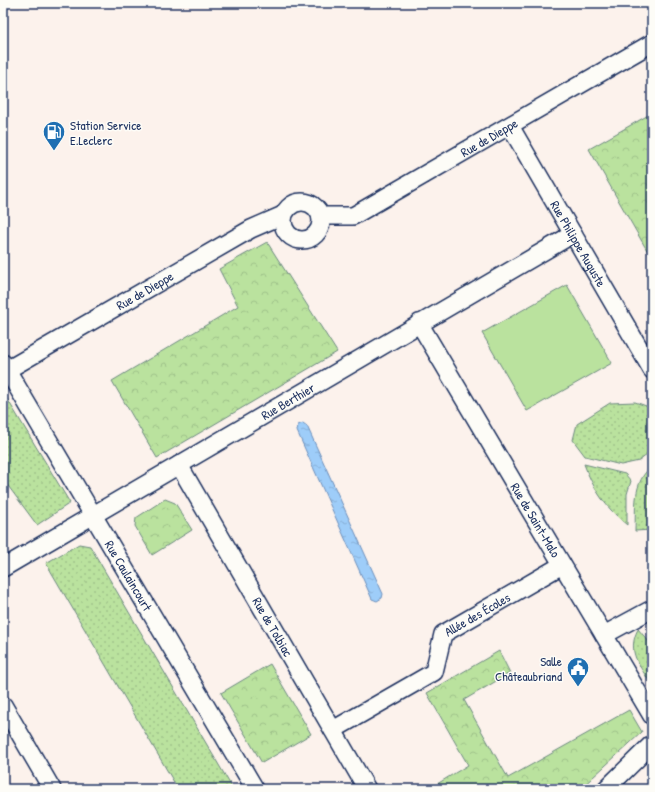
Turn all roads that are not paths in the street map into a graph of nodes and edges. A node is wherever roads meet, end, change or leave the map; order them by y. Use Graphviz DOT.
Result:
graph roads {
  1 [pos="652,43"];
  2 [pos="510,126"];
  3 [pos="283,215"];
  4 [pos="321,216"];
  5 [pos="573,234"];
  6 [pos="419,323"];
  7 [pos="650,363"];
  8 [pos="5,366"];
  9 [pos="179,464"];
  10 [pos="94,517"];
  11 [pos="562,565"];
  12 [pos="3,568"];
  13 [pos="652,609"];
  14 [pos="604,635"];
  15 [pos="3,705"];
  16 [pos="652,716"];
  17 [pos="333,730"];
  18 [pos="652,744"];
  19 [pos="52,789"];
  20 [pos="254,789"];
  21 [pos="367,789"];
  22 [pos="606,789"];
  1 -- 2 [label="street, Rue de Dieppe"];
  2 -- 4 [label="street, Rue de Dieppe"];
  2 -- 5 [label="street, Rue Philippe Auguste"];
  3 -- 4 [label="street, Rue de Dieppe"];
  3 -- 4 [label="street"];
  3 -- 8 [label="street, Rue de Dieppe"];
  5 -- 6 [label="street, Rue Berthier"];
  5 -- 7 [label="street, Rue Philippe Auguste"];
  6 -- 9 [label="street, Rue Berthier"];
  6 -- 11 [label="street, Rue de Saint-Malo"];
  8 -- 10 [label="street, Rue Caulaincourt"];
  9 -- 10 [label="street, Rue Berthier"];
  9 -- 17 [label="street, Rue de Tolbiac"];
  10 -- 12 [label="street, Rue Berthier"];
  10 -- 20 [label="street, Rue Caulaincourt"];
  11 -- 14 [label="street, Rue de Saint-Malo"];
  11 -- 17 [label="street, Allée des Écoles"];
  13 -- 14 [label="street"];
  14 -- 16 [label="street, Rue de Saint-Malo"];
  15 -- 19 [label="street"];
  17 -- 21 [label="street, Rue de Tolbiac"];
  18 -- 22 [label="street"];
}
